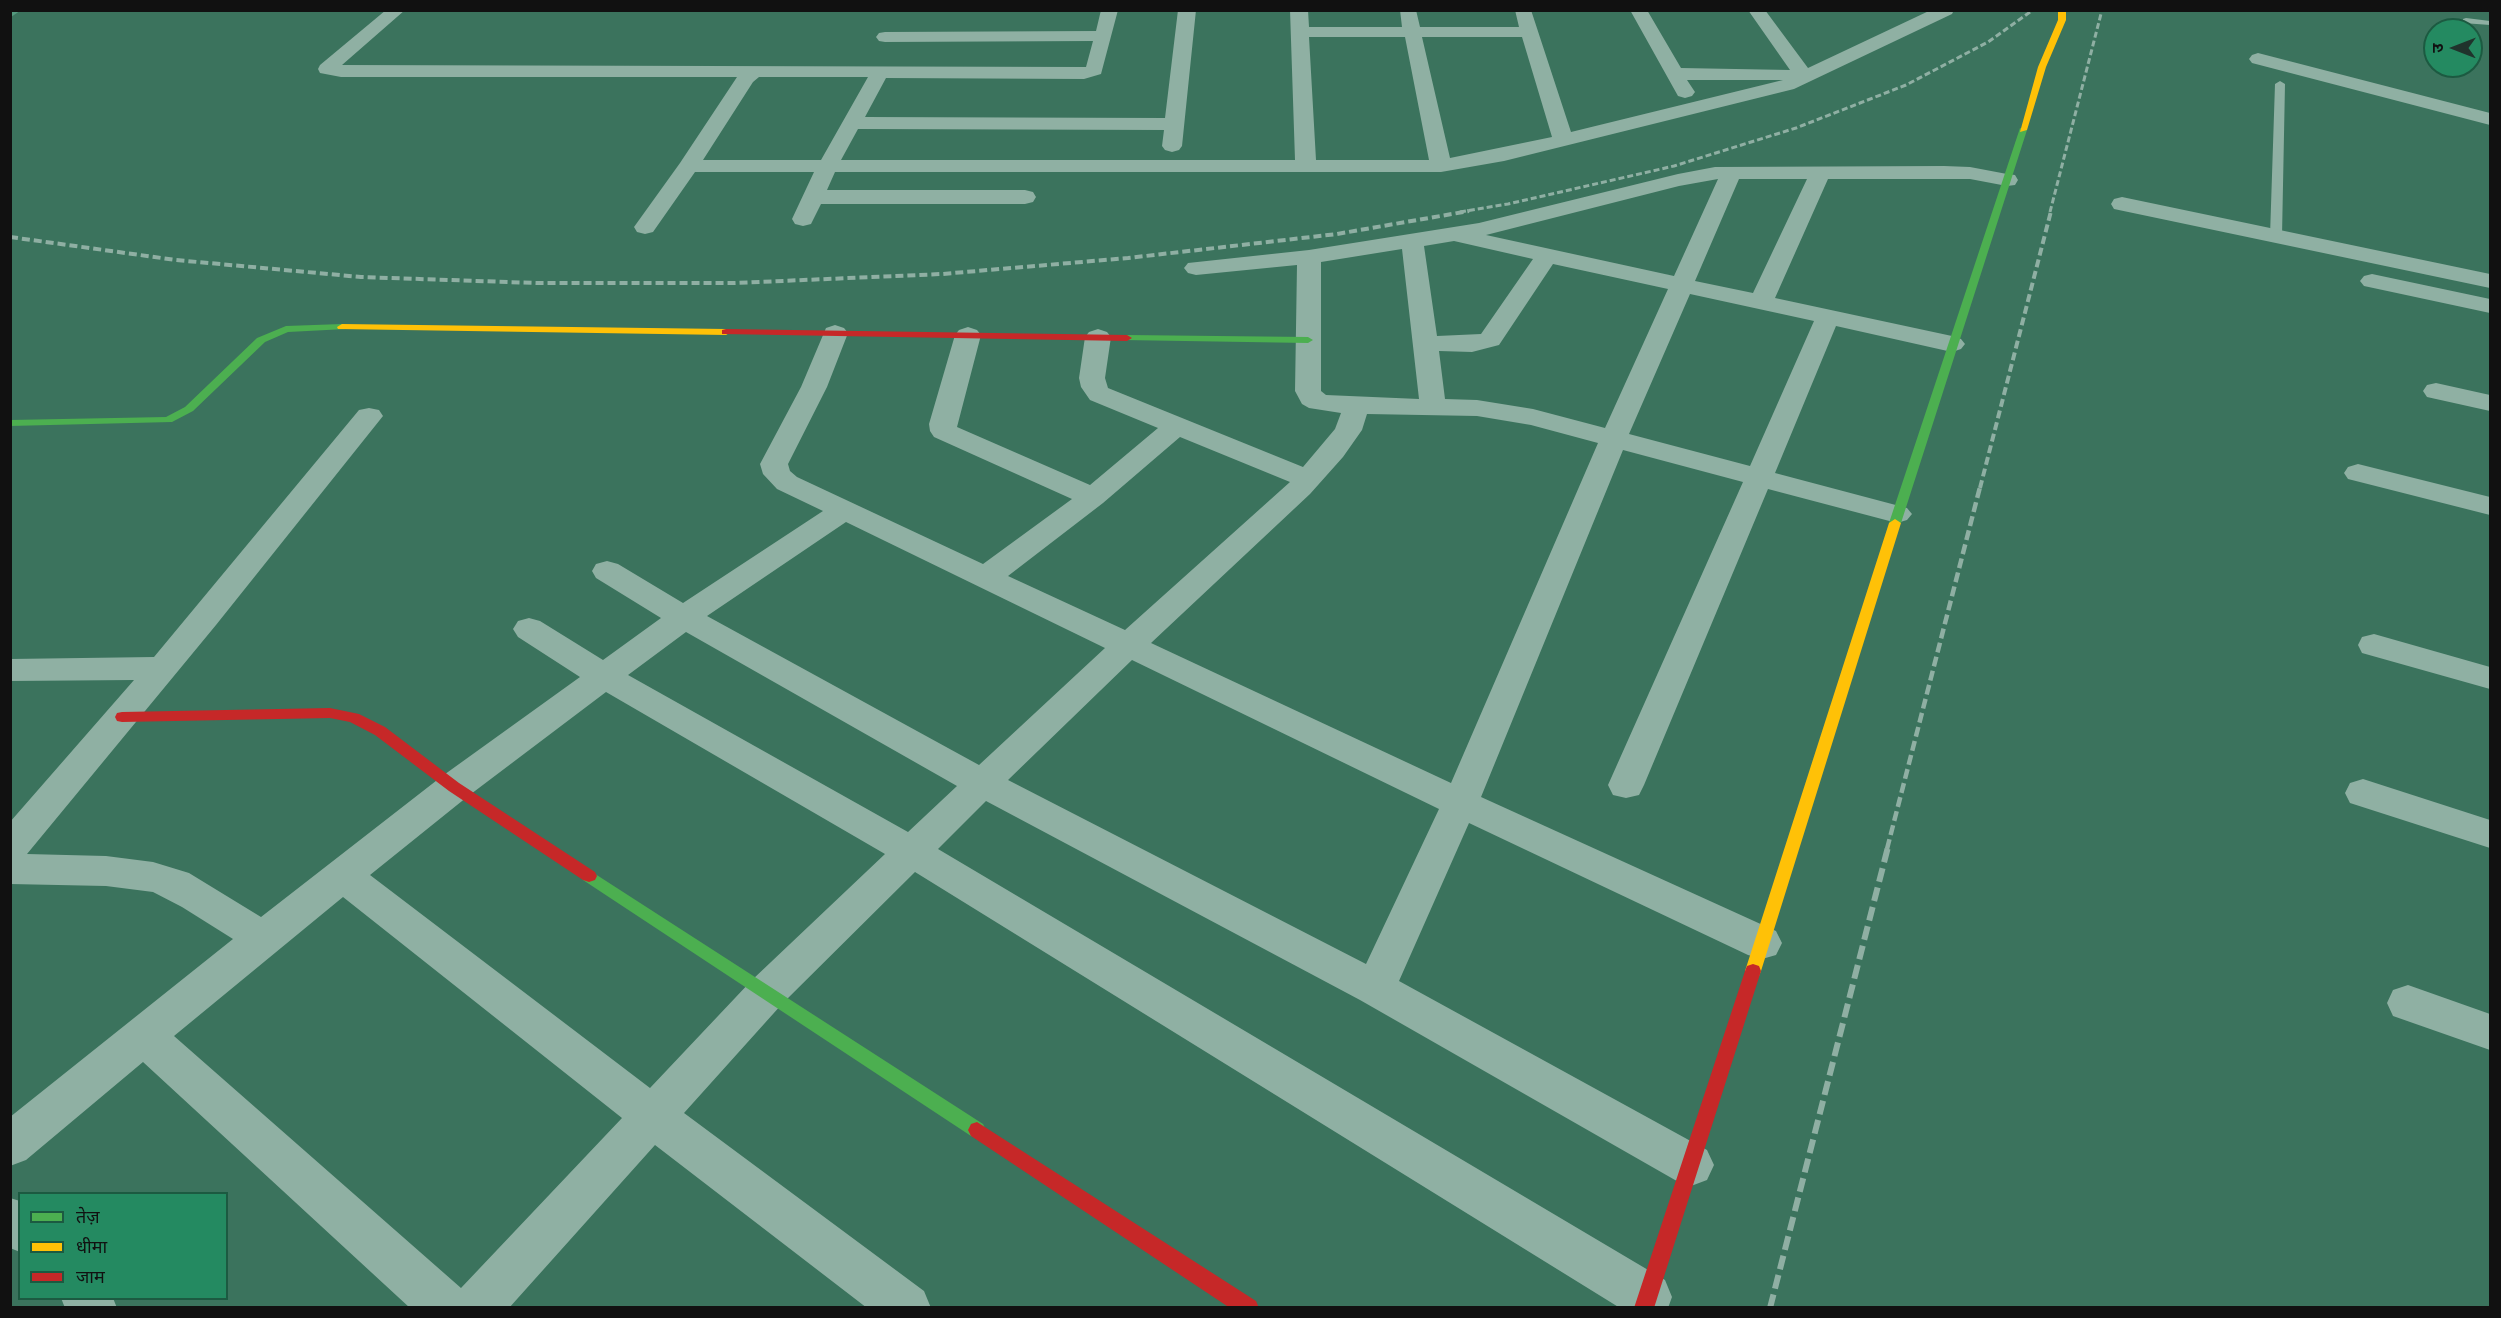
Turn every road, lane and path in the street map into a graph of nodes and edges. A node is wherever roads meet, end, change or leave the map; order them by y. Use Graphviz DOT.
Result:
graph roads {
  1 [pos="397,10"];
  2 [pos="1110,10"];
  3 [pos="1187,10"];
  4 [pos="1299,10"];
  5 [pos="1408,10"];
  6 [pos="1522,10"];
  7 [pos="1638,10"];
  8 [pos="1756,10"];
  9 [pos="1946,10"];
  10 [pos="2062,10"];
  11 [pos="938,19"];
  12 [pos="1300,32"];
  13 [pos="1530,32"];
  14 [pos="1412,33"];
  15 [pos="930,36"];
  16 [pos="1103,36"];
  17 [pos="885,37"];
  18 [pos="2258,60"];
  19 [pos="754,72"];
  20 [pos="880,72"];
  21 [pos="1675,74"];
  22 [pos="1804,75"];
  23 [pos="2280,84"];
  24 [pos="1695,110"];
  25 [pos="2490,119"];
  26 [pos="851,123"];
  27 [pos="1174,124"];
  28 [pos="1563,140"];
  29 [pos="689,166"];
  30 [pos="1170,166"];
  31 [pos="1306,166"];
  32 [pos="1442,166"];
  33 [pos="827,167"];
  34 [pos="1731,172"];
  35 [pos="1821,172"];
  36 [pos="2007,180"];
  37 [pos="813,197"];
  38 [pos="1025,197"];
  39 [pos="2122,204"];
  40 [pos="803,219"];
  41 [pos="645,227"];
  42 [pos="1450,234"];
  43 [pos="2276,236"];
  44 [pos="1412,240"];
  45 [pos="1547,255"];
  46 [pos="1309,257"];
  47 [pos="1196,268"];
  48 [pos="2372,281"];
  49 [pos="2490,281"];
  50 [pos="1681,284"];
  51 [pos="1761,302"];
  52 [pos="2490,306"];
  53 [pos="1828,317"];
  54 [pos="835,333"];
  55 [pos="968,335"];
  56 [pos="1098,337"];
  57 [pos="1308,340"];
  58 [pos="1425,343"];
  59 [pos="1952,344"];
  60 [pos="2436,391"];
  61 [pos="2490,403"];
  62 [pos="1357,405"];
  63 [pos="1433,407"];
  64 [pos="369,416"];
  65 [pos="10,423"];
  66 [pos="1177,426"];
  67 [pos="1614,438"];
  68 [pos="2358,473"];
  69 [pos="1759,477"];
  70 [pos="1308,480"];
  71 [pos="1093,497"];
  72 [pos="2490,506"];
  73 [pos="843,511"];
  74 [pos="1897,514"];
  75 [pos="607,571"];
  76 [pos="986,578"];
  77 [pos="684,617"];
  78 [pos="529,629"];
  79 [pos="1128,644"];
  80 [pos="2374,645"];
  81 [pos="162,668"];
  82 [pos="10,670"];
  83 [pos="604,675"];
  84 [pos="2490,678"];
  85 [pos="122,717"];
  86 [pos="982,783"];
  87 [pos="1626,785"];
  88 [pos="454,787"];
  89 [pos="2363,793"];
  90 [pos="1460,803"];
  91 [pos="26,812"];
  92 [pos="2490,834"];
  93 [pos="10,848"];
  94 [pos="913,852"];
  95 [pos="10,869"];
  96 [pos="344,876"];
  97 [pos="263,938"];
  98 [pos="1762,943"];
  99 [pos="1375,988"];
  100 [pos="767,992"];
  101 [pos="2408,1003"];
  102 [pos="2490,1032"];
  103 [pos="145,1037"];
  104 [pos="651,1115"];
  105 [pos="10,1145"];
  106 [pos="1691,1165"];
  107 [pos="1646,1302"];
  108 [pos="447,1308"];
  109 [pos="476,1308"];
  110 [pos="907,1308"];
  111 [pos="1249,1308"];
  1 -- 19 [label="street"];
  2 -- 16 [label="street"];
  3 -- 27 [label="street"];
  4 -- 12 [label="street"];
  5 -- 14 [label="street"];
  6 -- 13 [label="street"];
  7 -- 21 [label="street"];
  8 -- 22 [label="street"];
  9 -- 22 [label="street"];
  10 -- 36 [label="street"];
  11 -- 15 [label="street"];
  12 -- 14 [label="street"];
  12 -- 31 [label="street"];
  13 -- 14 [label="street"];
  13 -- 28 [label="street"];
  14 -- 32 [label="street"];
  15 -- 16 [label="street"];
  15 -- 17 [label="street"];
  16 -- 20 [label="street"];
  18 -- 25 [label="street"];
  19 -- 20 [label="street"];
  19 -- 29 [label="street"];
  20 -- 26 [label="street"];
  21 -- 22 [label="street"];
  21 -- 24 [label="street"];
  22 -- 24 [label="street"];
  23 -- 43 [label="lane"];
  24 -- 28 [label="street"];
  26 -- 27 [label="street"];
  26 -- 33 [label="street"];
  27 -- 30 [label="street"];
  28 -- 32 [label="street"];
  29 -- 33 [label="street"];
  29 -- 41 [label="street"];
  30 -- 31 [label="street"];
  30 -- 33 [label="street"];
  31 -- 32 [label="street"];
  33 -- 37 [label="street"];
  34 -- 35 [label="street"];
  34 -- 42 [label="street"];
  34 -- 50 [label="street"];
  35 -- 36 [label="street"];
  35 -- 51 [label="street"];
  36 -- 59 [label="street"];
  37 -- 38 [label="street"];
  37 -- 40 [label="street"];
  39 -- 43 [label="street"];
  42 -- 44 [label="street"];
  42 -- 45 [label="street"];
  43 -- 49 [label="street"];
  44 -- 46 [label="street"];
  44 -- 58 [label="street"];
  45 -- 50 [label="street"];
  45 -- 58 [label="street"];
  46 -- 47 [label="street"];
  46 -- 57 [label="street"];
  48 -- 52 [label="street"];
  50 -- 51 [label="street"];
  50 -- 67 [label="street"];
  51 -- 53 [label="street"];
  53 -- 59 [label="street"];
  53 -- 69 [label="street"];
  54 -- 55 [label="street"];
  54 -- 65 [label="street"];
  54 -- 73 [label="street"];
  55 -- 56 [label="street"];
  55 -- 71 [label="street"];
  56 -- 57 [label="street"];
  56 -- 66 [label="street"];
  57 -- 62 [label="street"];
  58 -- 63 [label="street"];
  59 -- 74 [label="street"];
  60 -- 61 [label="street"];
  62 -- 63 [label="street"];
  62 -- 70 [label="street"];
  63 -- 67 [label="street"];
  64 -- 81 [label="street"];
  66 -- 70 [label="street"];
  66 -- 71 [label="street"];
  67 -- 69 [label="street"];
  67 -- 90 [label="street"];
  68 -- 72 [label="street"];
  69 -- 74 [label="street"];
  69 -- 87 [label="street"];
  70 -- 79 [label="street"];
  71 -- 76 [label="street"];
  73 -- 76 [label="street"];
  73 -- 77 [label="street"];
  74 -- 98 [label="street"];
  75 -- 77 [label="street"];
  76 -- 79 [label="street"];
  77 -- 83 [label="street"];
  77 -- 86 [label="street"];
  78 -- 83 [label="street"];
  79 -- 86 [label="street"];
  79 -- 90 [label="street"];
  80 -- 84 [label="street"];
  81 -- 82 [label="street"];
  81 -- 85 [label="street"];
  83 -- 88 [label="street"];
  83 -- 94 [label="street"];
  85 -- 88 [label="street"];
  85 -- 91 [label="street"];
  86 -- 94 [label="street"];
  86 -- 99 [label="street"];
  88 -- 96 [label="street"];
  88 -- 100 [label="street"];
  89 -- 92 [label="street"];
  90 -- 98 [label="street"];
  90 -- 99 [label="street"];
  91 -- 93 [label="street"];
  94 -- 100 [label="street"];
  94 -- 107 [label="street"];
  95 -- 97 [label="street"];
  96 -- 97 [label="street"];
  96 -- 104 [label="street"];
  97 -- 103 [label="street"];
  98 -- 106 [label="street"];
  99 -- 106 [label="street"];
  100 -- 104 [label="street"];
  100 -- 111 [label="street"];
  101 -- 102 [label="street"];
  103 -- 105 [label="street"];
  103 -- 108 [label="street"];
  104 -- 109 [label="street"];
  104 -- 110 [label="street"];
  106 -- 107 [label="street"];
}
